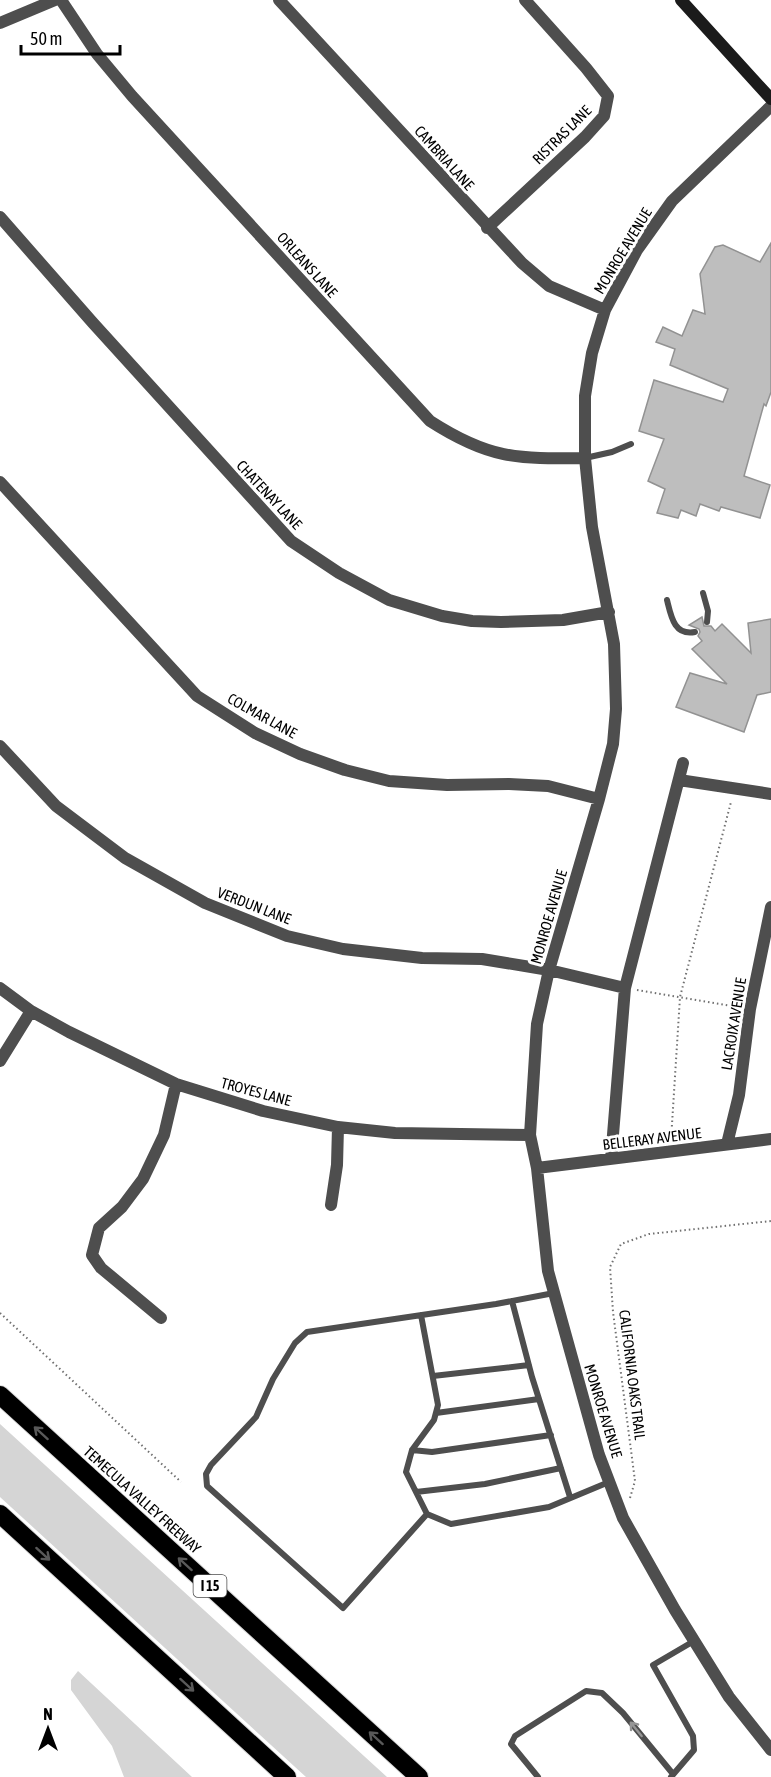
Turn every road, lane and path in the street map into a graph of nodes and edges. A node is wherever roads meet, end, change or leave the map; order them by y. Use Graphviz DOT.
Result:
graph roads {
  1 [pos="55,0"];
  2 [pos="61,0"];
  3 [pos="279,0"];
  4 [pos="525,0"];
  5 [pos="681,0"];
  6 [pos="0,22"];
  7 [pos="771,99"];
  8 [pos="771,106"];
  9 [pos="0,217"];
  10 [pos="488,228"];
  11 [pos="605,310"];
  12 [pos="631,444"];
  13 [pos="585,458"];
  14 [pos="0,482"];
  15 [pos="703,592"];
  16 [pos="667,600"];
  17 [pos="609,612"];
  18 [pos="707,622"];
  19 [pos="695,632"];
  20 [pos="0,746"];
  21 [pos="684,763"];
  22 [pos="679,780"];
  23 [pos="735,788"];
  24 [pos="771,794"];
  25 [pos="599,799"];
  26 [pos="771,907"];
  27 [pos="549,970"];
  28 [pos="0,988"];
  29 [pos="625,988"];
  30 [pos="680,997"];
  31 [pos="750,1009"];
  32 [pos="31,1011"];
  33 [pos="0,1061"];
  34 [pos="176,1084"];
  35 [pos="338,1127"];
  36 [pos="530,1135"];
  37 [pos="771,1139"];
  38 [pos="727,1144"];
  39 [pos="670,1152"];
  40 [pos="611,1159"];
  41 [pos="537,1168"];
  42 [pos="331,1205"];
  43 [pos="771,1221"];
  44 [pos="554,1293"];
  45 [pos="512,1301"];
  46 [pos="0,1313"];
  47 [pos="421,1315"];
  48 [pos="161,1318"];
  49 [pos="529,1365"];
  50 [pos="433,1376"];
  51 [pos="0,1395"];
  52 [pos="539,1399"];
  53 [pos="436,1413"];
  54 [pos="551,1435"];
  55 [pos="412,1450"];
  56 [pos="561,1468"];
  57 [pos="181,1482"];
  58 [pos="609,1482"];
  59 [pos="416,1492"];
  60 [pos="570,1497"];
  61 [pos="0,1514"];
  62 [pos="427,1514"];
  63 [pos="623,1518"];
  64 [pos="694,1641"];
  65 [pos="771,1750"];
  66 [pos="672,1776"];
  67 [pos="287,1777"];
  68 [pos="419,1777"];
  69 [pos="538,1777"];
  1 -- 6 [label="street"];
  2 -- 13 [label="street, ORLEANS LANE"];
  3 -- 10 [label="street, CAMBRIA LANE"];
  4 -- 10 [label="street, RISTRAS LANE"];
  5 -- 7 [label="main road"];
  8 -- 11 [label="street, MONROE AVENUE"];
  9 -- 17 [label="street, CHATENAY LANE"];
  10 -- 11 [label="street, CAMBRIA LANE"];
  11 -- 13 [label="street, MONROE AVENUE"];
  12 -- 13 [label="lane"];
  13 -- 17 [label="street, MONROE AVENUE"];
  14 -- 25 [label="street, COLMAR LANE"];
  15 -- 18 [label="lane"];
  16 -- 19 [label="lane"];
  17 -- 25 [label="street, MONROE AVENUE"];
  20 -- 27 [label="street, VERDUN LANE"];
  21 -- 22 [label="street"];
  22 -- 23 [label="street"];
  22 -- 29 [label="street"];
  23 -- 24 [label="street"];
  23 -- 30 [label="path"];
  25 -- 27 [label="street, MONROE AVENUE"];
  26 -- 31 [label="street, LACROIX AVENUE"];
  27 -- 29 [label="street, VERDUN LANE"];
  27 -- 36 [label="street, MONROE AVENUE"];
  28 -- 32 [label="street, TROYES LANE"];
  29 -- 30 [label="path"];
  29 -- 40 [label="street"];
  30 -- 31 [label="path"];
  30 -- 39 [label="path"];
  31 -- 38 [label="street, LACROIX AVENUE"];
  32 -- 33 [label="street"];
  32 -- 34 [label="street, TROYES LANE"];
  34 -- 35 [label="street, TROYES LANE"];
  34 -- 48 [label="street"];
  35 -- 36 [label="street, TROYES LANE"];
  35 -- 42 [label="street"];
  36 -- 41 [label="street, MONROE AVENUE"];
  37 -- 38 [label="street, BELLERAY AVENUE"];
  38 -- 39 [label="street, BELLERAY AVENUE"];
  39 -- 40 [label="street, BELLERAY AVENUE"];
  40 -- 41 [label="street, BELLERAY AVENUE"];
  41 -- 44 [label="street, MONROE AVENUE"];
  43 -- 63 [label="path, CALIFORNIA OAKS TRAIL"];
  44 -- 45 [label="lane"];
  44 -- 58 [label="street, MONROE AVENUE"];
  45 -- 47 [label="lane"];
  45 -- 49 [label="lane"];
  46 -- 57 [label="path"];
  47 -- 50 [label="lane"];
  47 -- 62 [label="lane"];
  49 -- 50 [label="lane"];
  49 -- 52 [label="lane"];
  50 -- 53 [label="lane"];
  68 -- 51 [label="highway, TEMECULA VALLEY FREEWAY / I 15, one-way"];
  52 -- 53 [label="lane"];
  52 -- 54 [label="lane"];
  53 -- 55 [label="lane"];
  54 -- 55 [label="lane"];
  54 -- 56 [label="lane"];
  55 -- 59 [label="lane"];
  56 -- 59 [label="lane"];
  56 -- 60 [label="lane"];
  58 -- 60 [label="lane"];
  58 -- 63 [label="street, MONROE AVENUE"];
  59 -- 62 [label="lane"];
  60 -- 62 [label="lane"];
  61 -- 67 [label="highway, one-way"];
  63 -- 64 [label="street, MONROE AVENUE"];
  64 -- 65 [label="street, MONROE AVENUE"];
  64 -- 66 [label="lane"];
  66 -- 69 [label="lane, one-way"];
}
